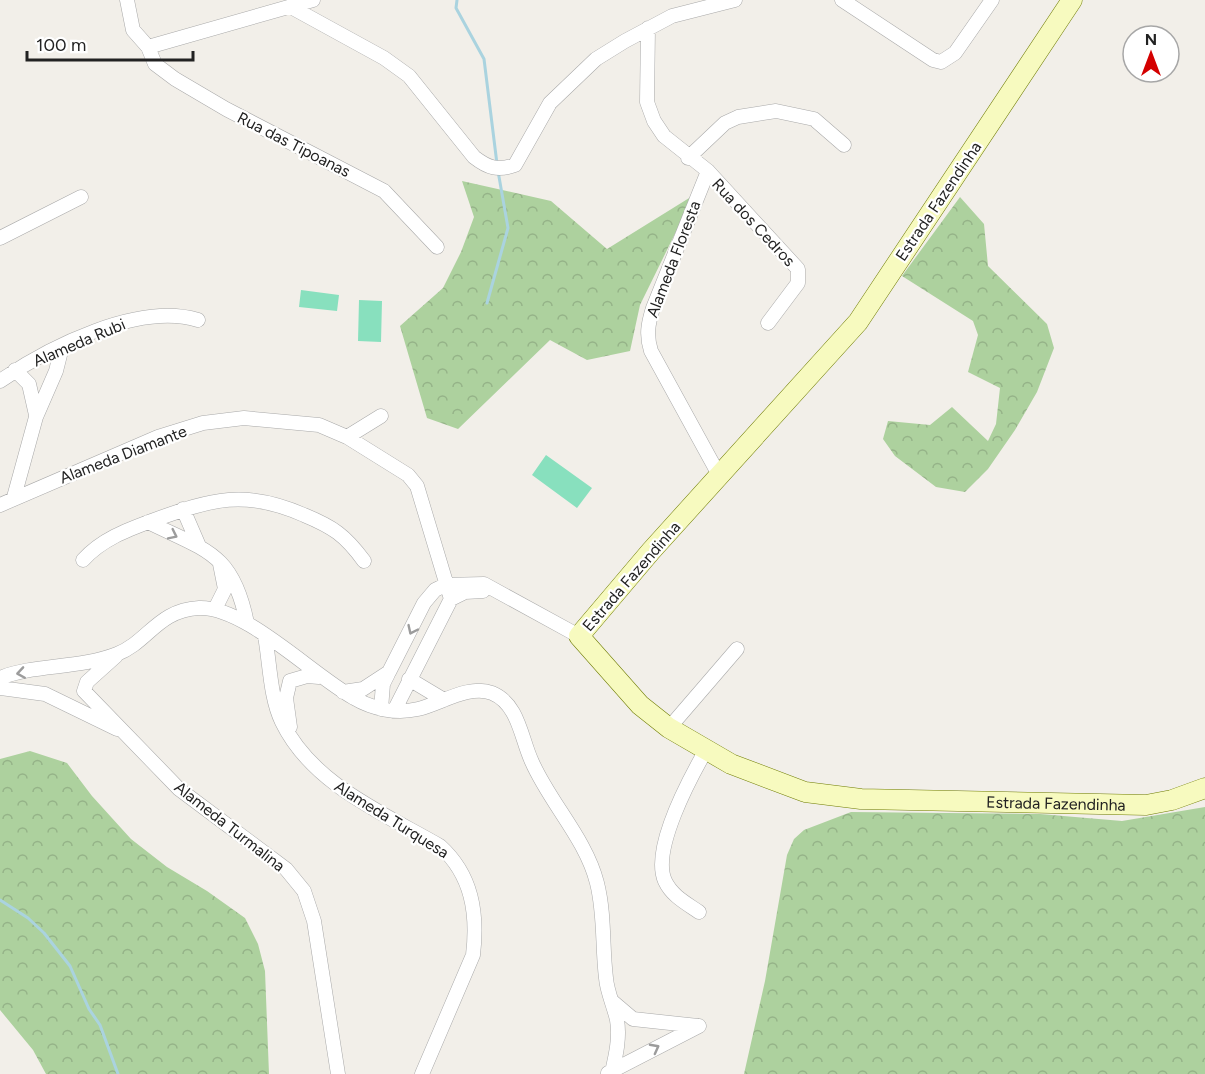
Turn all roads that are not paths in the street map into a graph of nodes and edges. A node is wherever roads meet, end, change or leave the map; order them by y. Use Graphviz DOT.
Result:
graph roads {
  1 [pos="127,0"];
  2 [pos="313,0"];
  3 [pos="735,0"];
  4 [pos="842,0"];
  5 [pos="992,0"];
  6 [pos="1072,0"];
  7 [pos="291,6"];
  8 [pos="648,28"];
  9 [pos="148,47"];
  10 [pos="844,145"];
  11 [pos="688,158"];
  12 [pos="708,171"];
  13 [pos="81,197"];
  14 [pos="0,238"];
  15 [pos="437,247"];
  16 [pos="198,320"];
  17 [pos="768,323"];
  18 [pos="62,347"];
  19 [pos="15,370"];
  20 [pos="0,381"];
  21 [pos="381,416"];
  22 [pos="36,417"];
  23 [pos="347,437"];
  24 [pos="719,475"];
  25 [pos="14,497"];
  26 [pos="0,505"];
  27 [pos="183,509"];
  28 [pos="148,522"];
  29 [pos="199,546"];
  30 [pos="83,560"];
  31 [pos="364,561"];
  32 [pos="220,562"];
  33 [pos="446,585"];
  34 [pos="500,591"];
  35 [pos="451,599"];
  36 [pos="424,603"];
  37 [pos="215,609"];
  38 [pos="441,614"];
  39 [pos="247,623"];
  40 [pos="265,636"];
  41 [pos="579,636"];
  42 [pos="737,649"];
  43 [pos="119,653"];
  44 [pos="398,658"];
  45 [pos="74,666"];
  46 [pos="50,669"];
  47 [pos="389,672"];
  48 [pos="411,674"];
  49 [pos="320,677"];
  50 [pos="0,678"];
  51 [pos="85,687"];
  52 [pos="0,688"];
  53 [pos="343,692"];
  54 [pos="51,698"];
  55 [pos="444,700"];
  56 [pos="387,710"];
  57 [pos="669,728"];
  58 [pos="124,733"];
  59 [pos="295,744"];
  60 [pos="706,750"];
  61 [pos="1205,788"];
  62 [pos="699,912"];
  63 [pos="612,1001"];
  64 [pos="609,1073"];
  65 [pos="338,1074"];
  66 [pos="422,1074"];
  1 -- 9 [label="street, Rua das Tipoanas"];
  2 -- 7 [label="street"];
  3 -- 8 [label="street"];
  4 -- 5 [label="street"];
  6 -- 24 [label="street, Estrada Fazendinha"];
  7 -- 8 [label="street"];
  7 -- 9 [label="street"];
  8 -- 11 [label="street, Rua dos Cedros"];
  9 -- 15 [label="street, Rua das Tipoanas"];
  10 -- 11 [label="street"];
  11 -- 12 [label="street, Rua dos Cedros"];
  12 -- 17 [label="street, Rua dos Cedros"];
  12 -- 24 [label="street, Alameda Floresta"];
  13 -- 14 [label="street"];
  16 -- 18 [label="street, Alameda Rubi"];
  18 -- 19 [label="street, Alameda Rubi"];
  18 -- 22 [label="street"];
  19 -- 20 [label="street, Alameda Rubi"];
  19 -- 22 [label="street"];
  21 -- 23 [label="street"];
  22 -- 25 [label="street"];
  23 -- 25 [label="street, Alameda Diamante"];
  23 -- 33 [label="street, Alameda Diamante"];
  24 -- 41 [label="street, Estrada Fazendinha"];
  25 -- 26 [label="street, Alameda Diamante"];
  27 -- 28 [label="street"];
  27 -- 29 [label="street"];
  27 -- 31 [label="street"];
  28 -- 29 [label="street, one-way"];
  28 -- 30 [label="street"];
  29 -- 32 [label="street"];
  32 -- 37 [label="street"];
  32 -- 39 [label="street"];
  33 -- 34 [label="street"];
  33 -- 35 [label="street, Alameda Diamante"];
  33 -- 36 [label="street"];
  34 -- 35 [label="street"];
  34 -- 41 [label="street"];
  35 -- 38 [label="street"];
  36 -- 38 [label="street"];
  36 -- 44 [label="street, one-way"];
  37 -- 39 [label="street"];
  37 -- 43 [label="street"];
  38 -- 48 [label="street"];
  39 -- 40 [label="street"];
  40 -- 49 [label="street"];
  40 -- 59 [label="street, Alameda Turquesa"];
  41 -- 57 [label="street, Estrada Fazendinha"];
  42 -- 57 [label="street"];
  43 -- 45 [label="street"];
  43 -- 51 [label="street"];
  44 -- 47 [label="street"];
  44 -- 48 [label="street"];
  45 -- 46 [label="street"];
  45 -- 51 [label="street, Alameda Turmalina"];
  46 -- 50 [label="street, one-way"];
  46 -- 54 [label="street"];
  47 -- 53 [label="street"];
  47 -- 56 [label="street"];
  48 -- 55 [label="street"];
  48 -- 56 [label="street"];
  49 -- 53 [label="street"];
  49 -- 59 [label="street, Alameda Turquesa"];
  51 -- 54 [label="street"];
  51 -- 58 [label="street, Alameda Turmalina"];
  52 -- 54 [label="street, Alameda Turmalina"];
  53 -- 56 [label="street"];
  54 -- 58 [label="street, Alameda Turmalina"];
  55 -- 56 [label="street"];
  55 -- 63 [label="street"];
  57 -- 60 [label="street, Estrada Fazendinha"];
  58 -- 65 [label="street, Alameda Turmalina"];
  59 -- 66 [label="street, Alameda Turquesa"];
  60 -- 61 [label="street, Estrada Fazendinha"];
  60 -- 62 [label="street"];
  63 -- 64 [label="street"];
  64 -- 63 [label="street, one-way"];
}
